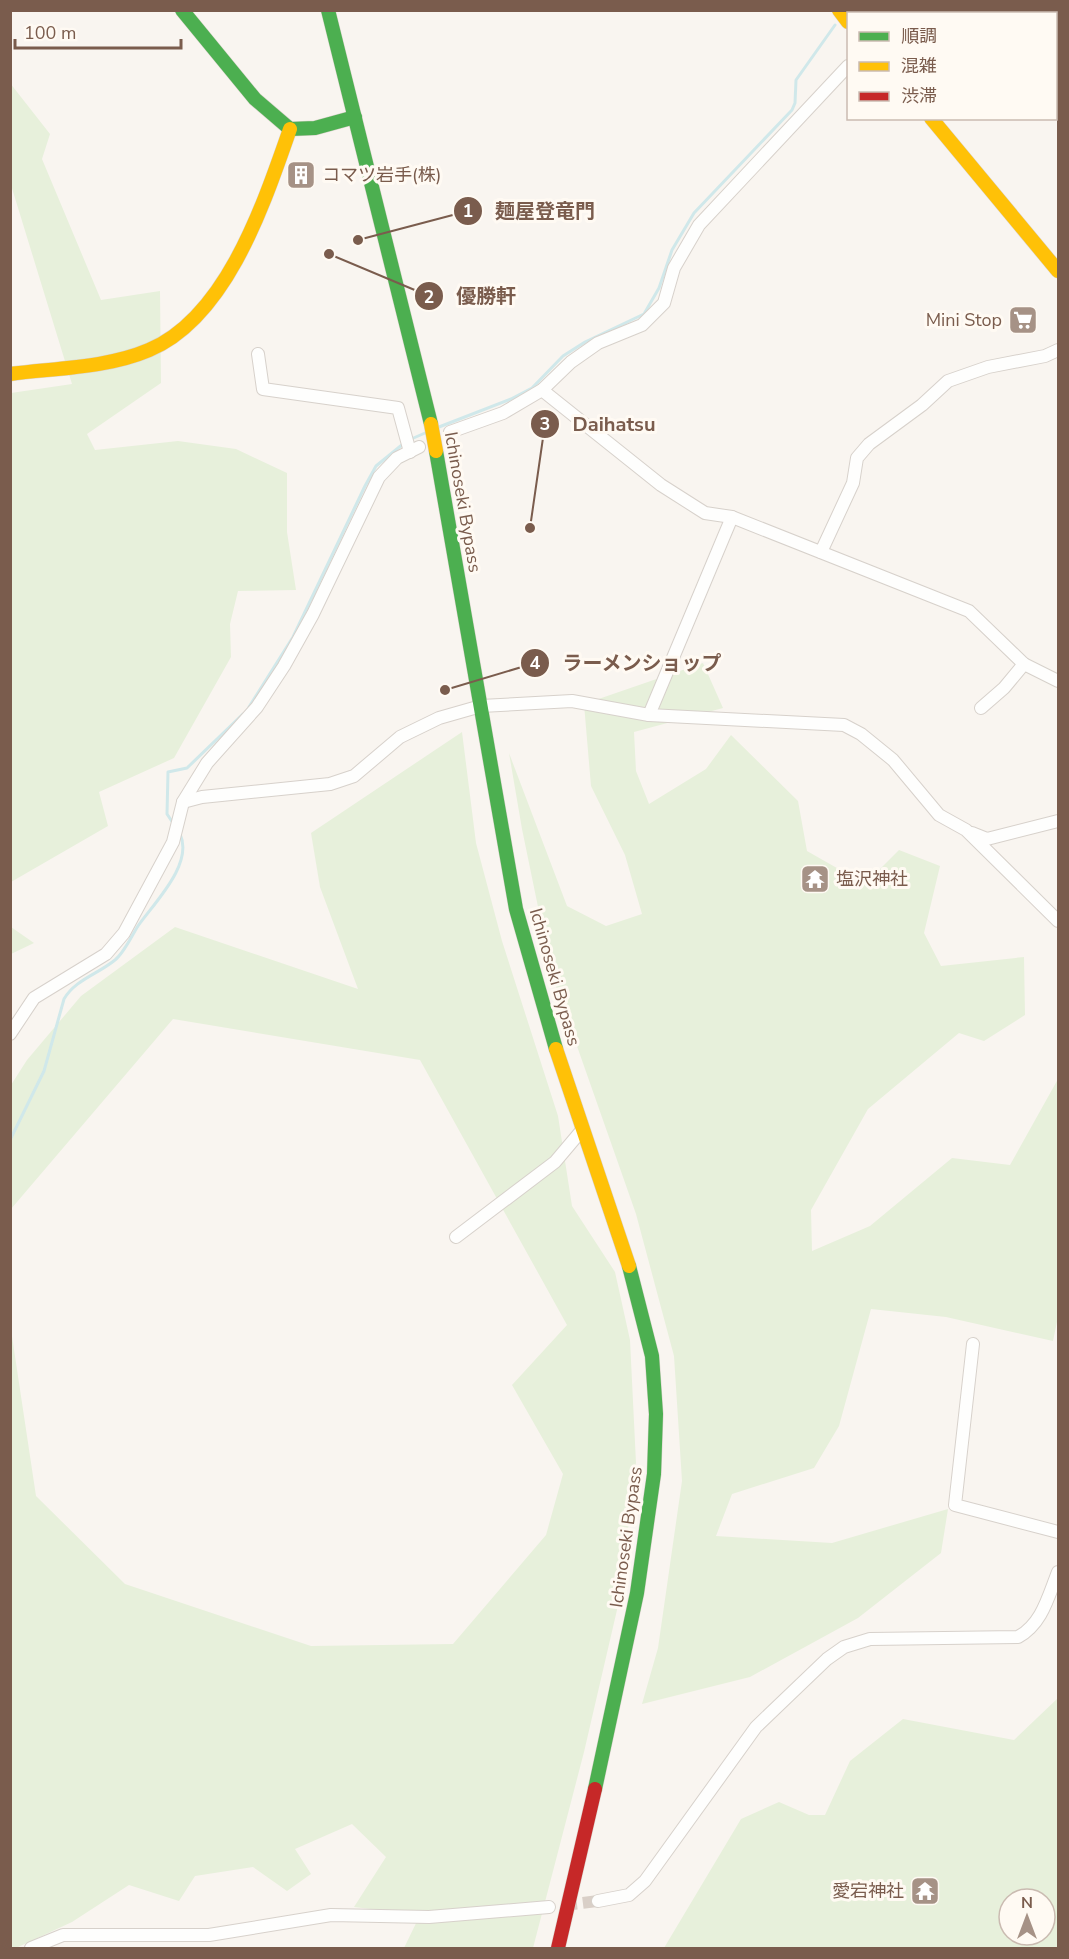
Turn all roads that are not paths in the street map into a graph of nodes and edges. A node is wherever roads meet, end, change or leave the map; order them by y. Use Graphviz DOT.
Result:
graph roads {
  1 [pos="182,10"];
  2 [pos="328,10"];
  3 [pos="847,68"];
  4 [pos="355,117"];
  5 [pos="933,120"];
  6 [pos="290,129"];
  7 [pos="1059,271"];
  8 [pos="1059,350"];
  9 [pos="258,354"];
  10 [pos="10,374"];
  11 [pos="542,390"];
  12 [pos="450,432"];
  13 [pos="732,517"];
  14 [pos="820,552"];
  15 [pos="1024,664"];
  16 [pos="1059,681"];
  17 [pos="481,706"];
  18 [pos="981,708"];
  19 [pos="649,715"];
  20 [pos="183,802"];
  21 [pos="1059,821"];
  22 [pos="966,830"];
  23 [pos="1059,921"];
  24 [pos="10,1034"];
  25 [pos="582,1130"];
  26 [pos="456,1237"];
  27 [pos="973,1344"];
  28 [pos="1059,1532"];
  29 [pos="1059,1572"];
  30 [pos="598,1901"];
  31 [pos="549,1907"];
  32 [pos="31,1948"];
  33 [pos="558,1948"];
  1 -- 6 [label="main road"];
  2 -- 4 [label="main road, Ichinoseki Bypass"];
  3 -- 11 [label="street"];
  4 -- 6 [label="main road"];
  4 -- 17 [label="main road, Ichinoseki Bypass, bridge"];
  5 -- 7 [label="main road"];
  6 -- 10 [label="main road"];
  8 -- 14 [label="street"];
  9 -- 20 [label="street"];
  11 -- 12 [label="street"];
  11 -- 13 [label="street"];
  13 -- 14 [label="street"];
  13 -- 19 [label="street"];
  14 -- 15 [label="street"];
  15 -- 16 [label="street"];
  15 -- 18 [label="street"];
  17 -- 19 [label="street"];
  17 -- 20 [label="street"];
  17 -- 25 [label="main road, Ichinoseki Bypass"];
  19 -- 22 [label="street"];
  20 -- 24 [label="street"];
  21 -- 22 [label="street"];
  22 -- 23 [label="street"];
  25 -- 26 [label="street"];
  25 -- 33 [label="main road, Ichinoseki Bypass"];
  27 -- 28 [label="street"];
  29 -- 30 [label="street"];
  31 -- 32 [label="street"];
}
